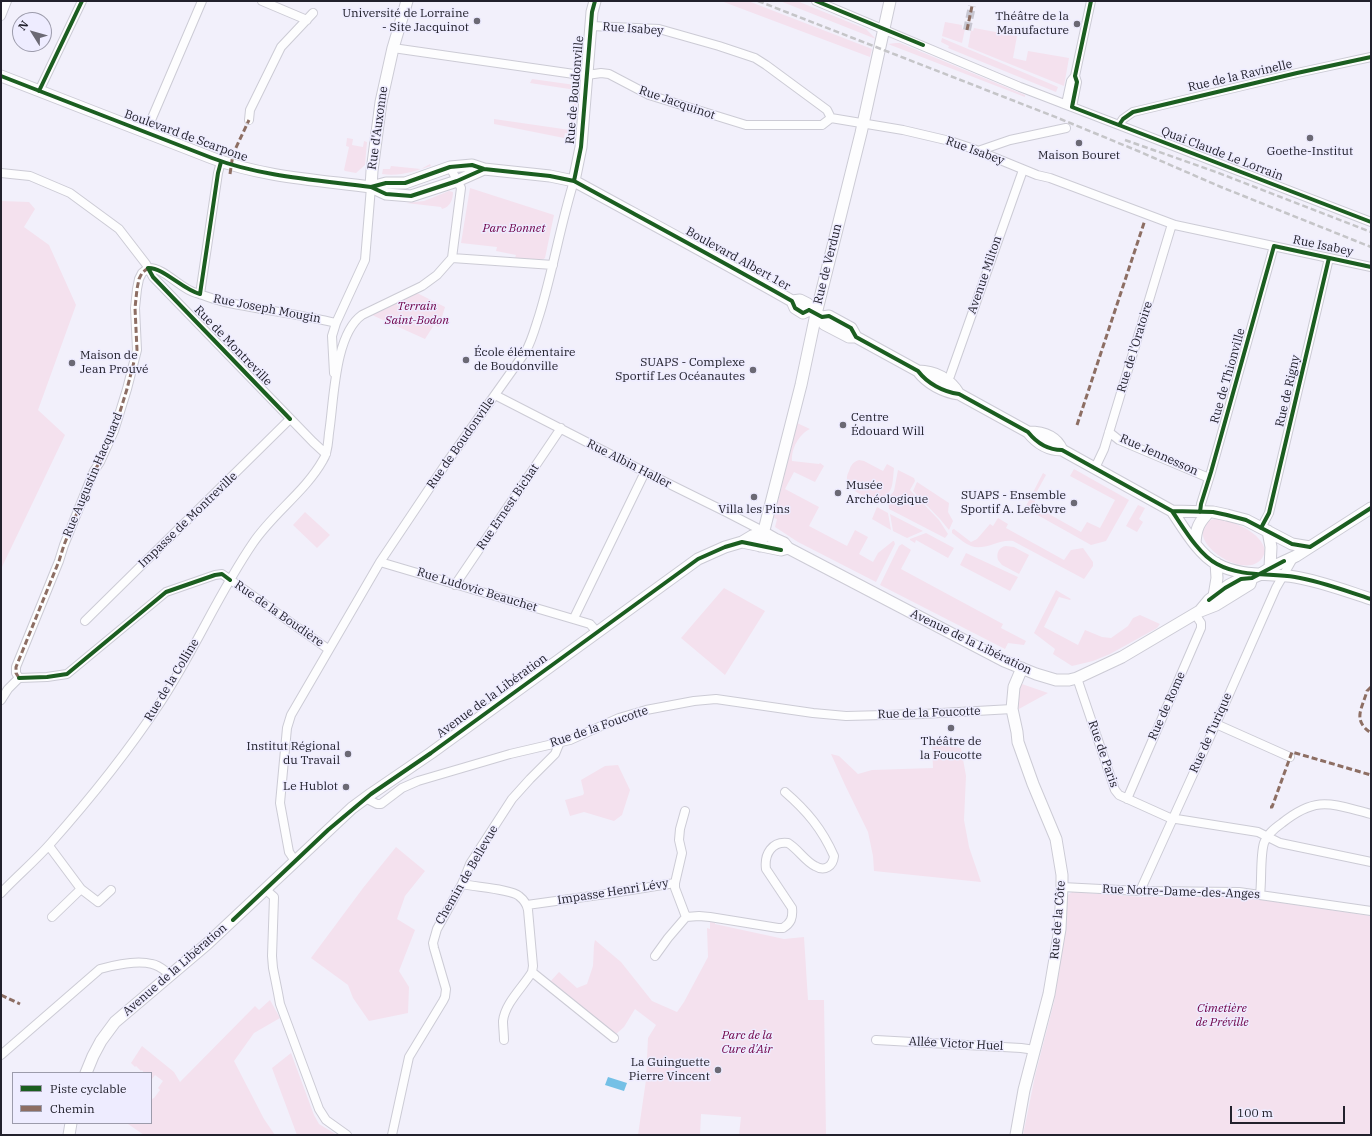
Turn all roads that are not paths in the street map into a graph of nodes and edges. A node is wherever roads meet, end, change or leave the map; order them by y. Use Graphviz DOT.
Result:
graph roads {
  1 [pos="7,1"];
  2 [pos="82,1"];
  3 [pos="202,1"];
  4 [pos="262,1"];
  5 [pos="407,1"];
  6 [pos="595,1"];
  7 [pos="816,1"];
  8 [pos="890,1"];
  9 [pos="1091,1"];
  10 [pos="1,16"];
  11 [pos="591,26"];
  12 [pos="884,29"];
  13 [pos="393,48"];
  14 [pos="1371,57"];
  15 [pos="587,75"];
  16 [pos="1,76"];
  17 [pos="39,91"];
  18 [pos="1069,106"];
  19 [pos="831,118"];
  20 [pos="249,120"];
  21 [pos="863,123"];
  22 [pos="1119,125"];
  23 [pos="1066,128"];
  24 [pos="146,132"];
  25 [pos="978,151"];
  26 [pos="222,162"];
  27 [pos="450,168"];
  28 [pos="484,169"];
  29 [pos="1023,170"];
  30 [pos="1,173"];
  31 [pos="457,181"];
  32 [pos="574,181"];
  33 [pos="371,187"];
  34 [pos="1371,222"];
  35 [pos="1172,224"];
  36 [pos="1274,246"];
  37 [pos="452,258"];
  38 [pos="1329,258"];
  39 [pos="554,265"];
  40 [pos="1371,267"];
  41 [pos="148,268"];
  42 [pos="200,294"];
  43 [pos="816,314"];
  44 [pos="336,323"];
  45 [pos="331,347"];
  46 [pos="342,350"];
  47 [pos="918,371"];
  48 [pos="335,378"];
  49 [pos="946,380"];
  50 [pos="495,394"];
  51 [pos="959,394"];
  52 [pos="290,419"];
  53 [pos="561,428"];
  54 [pos="1109,432"];
  55 [pos="326,454"];
  56 [pos="1095,468"];
  57 [pos="644,472"];
  58 [pos="1209,478"];
  59 [pos="1371,508"];
  60 [pos="1172,511"];
  61 [pos="1205,512"];
  62 [pos="1264,530"];
  63 [pos="763,534"];
  64 [pos="742,542"];
  65 [pos="1195,543"];
  66 [pos="760,546"];
  67 [pos="1310,547"];
  68 [pos="788,548"];
  69 [pos="1296,556"];
  70 [pos="380,562"];
  71 [pos="1216,563"];
  72 [pos="1270,568"];
  73 [pos="1256,576"];
  74 [pos="1283,576"];
  75 [pos="230,580"];
  76 [pos="455,585"];
  77 [pos="1214,596"];
  78 [pos="1371,599"];
  79 [pos="1198,612"];
  80 [pos="574,618"];
  81 [pos="85,621"];
  82 [pos="598,632"];
  83 [pos="328,649"];
  84 [pos="1022,668"];
  85 [pos="19,678"];
  86 [pos="1077,678"];
  87 [pos="1,700"];
  88 [pos="1012,709"];
  89 [pos="1216,724"];
  90 [pos="560,742"];
  91 [pos="1290,757"];
  92 [pos="785,792"];
  93 [pos="365,798"];
  94 [pos="1127,799"];
  95 [pos="685,811"];
  96 [pos="1371,814"];
  97 [pos="1172,818"];
  98 [pos="1268,836"];
  99 [pos="49,846"];
  100 [pos="295,861"];
  101 [pos="1371,862"];
  102 [pos="675,882"];
  103 [pos="462,884"];
  104 [pos="1062,887"];
  105 [pos="81,889"];
  106 [pos="265,889"];
  107 [pos="111,890"];
  108 [pos="1140,891"];
  109 [pos="1,893"];
  110 [pos="1260,895"];
  111 [pos="527,905"];
  112 [pos="1371,911"];
  113 [pos="52,917"];
  114 [pos="686,917"];
  115 [pos="655,956"];
  116 [pos="532,972"];
  117 [pos="171,975"];
  118 [pos="614,1038"];
  119 [pos="504,1040"];
  120 [pos="876,1040"];
  121 [pos="1035,1050"];
  122 [pos="1,1055"];
  123 [pos="86,1072"];
  124 [pos="71,1124"];
  125 [pos="69,1135"];
  126 [pos="347,1135"];
  127 [pos="392,1135"];
  128 [pos="1016,1135"];
  1 -- 10 [label="street"];
  2 -- 17 [label="street"];
  3 -- 24 [label="street"];
  4 -- 20 [label="street"];
  5 -- 13 [label="main road, Rue d'Auxonne"];
  6 -- 11 [label="main road, Rue de Boudonville"];
  7 -- 12 [label="street, Quai Claude Le Lorrain"];
  8 -- 12 [label="main road, Rue de Verdun"];
  9 -- 18 [label="street"];
  11 -- 15 [label="main road, Rue de Boudonville"];
  11 -- 19 [label="street, Rue Isabey"];
  12 -- 18 [label="street, Quai Claude Le Lorrain"];
  12 -- 21 [label="main road, Rue de Verdun"];
  13 -- 15 [label="street, Rue Jacquinot"];
  13 -- 33 [label="main road, Rue d'Auxonne"];
  14 -- 22 [label="street, Rue de la Ravinelle"];
  15 -- 19 [label="street, Rue Jacquinot"];
  15 -- 32 [label="main road, Rue de Boudonville"];
  16 -- 17 [label="main road, Boulevard de Scarpone"];
  17 -- 24 [label="main road, Boulevard de Scarpone"];
  18 -- 22 [label="street, Quai Claude Le Lorrain"];
  19 -- 21 [label="street, Rue Isabey"];
  21 -- 25 [label="street, Rue Isabey"];
  21 -- 43 [label="main road, Rue de Verdun"];
  22 -- 34 [label="street, Quai Claude Le Lorrain"];
  23 -- 25 [label="street"];
  24 -- 26 [label="main road, Boulevard de Scarpone"];
  25 -- 29 [label="street, Rue Isabey"];
  26 -- 33 [label="main road, Boulevard de Scarpone"];
  26 -- 42 [label="street"];
  27 -- 28 [label="main road, Boulevard Albert 1er"];
  27 -- 31 [label="street"];
  27 -- 33 [label="main road, Boulevard Albert 1er"];
  28 -- 31 [label="main road"];
  28 -- 32 [label="main road, Boulevard Albert 1er"];
  29 -- 35 [label="street, Rue Isabey"];
  29 -- 49 [label="street, Avenue Milton"];
  30 -- 41 [label="street"];
  31 -- 33 [label="main road"];
  31 -- 37 [label="street"];
  32 -- 39 [label="street, Rue de Boudonville"];
  32 -- 43 [label="main road, Boulevard Albert 1er"];
  33 -- 44 [label="street, Rue d'Auxonne"];
  35 -- 36 [label="street, Rue Isabey"];
  35 -- 54 [label="street, Rue de l'Oratoire"];
  36 -- 38 [label="street, Rue Isabey"];
  36 -- 58 [label="street, Rue de Thionville"];
  37 -- 39 [label="street"];
  37 -- 46 [label="street"];
  38 -- 40 [label="street, Rue Isabey"];
  38 -- 62 [label="street, Rue de Rigny"];
  39 -- 50 [label="street, Rue de Boudonville"];
  41 -- 42 [label="street, Rue Joseph Mougin"];
  41 -- 52 [label="street, Rue de Montreville"];
  41 -- 85 [label="street, Rue Augustin Hacquard"];
  42 -- 44 [label="street, Rue Joseph Mougin"];
  43 -- 47 [label="main road, Boulevard Albert 1er"];
  43 -- 63 [label="main road, Rue de Verdun"];
  44 -- 45 [label="street, Rue d'Auxonne"];
  45 -- 46 [label="street"];
  45 -- 48 [label="street, Rue d'Auxonne"];
  46 -- 48 [label="street"];
  47 -- 49 [label="main road, Boulevard Albert 1er"];
  47 -- 51 [label="main road, Boulevard Albert 1er"];
  48 -- 55 [label="street"];
  49 -- 51 [label="main road, Boulevard Albert 1er"];
  50 -- 53 [label="street, Rue Albin Haller"];
  50 -- 70 [label="street, Rue de Boudonville"];
  51 -- 56 [label="main road, Boulevard Albert 1er"];
  52 -- 55 [label="street, Rue de Montreville"];
  52 -- 81 [label="street, Impasse de Montreville"];
  53 -- 57 [label="street, Rue Albin Haller"];
  53 -- 76 [label="street, Rue Ernest Bichat"];
  54 -- 56 [label="street, Rue de l'Oratoire"];
  54 -- 58 [label="street, Rue Jennesson"];
  55 -- 75 [label="street, Rue de la Colline"];
  56 -- 60 [label="main road, Boulevard Albert 1er"];
  57 -- 63 [label="street, Rue Albin Haller"];
  57 -- 80 [label="street"];
  58 -- 61 [label="street, Rue de Thionville"];
  59 -- 67 [label="main road"];
  60 -- 61 [label="main road, Boulevard Albert 1er"];
  60 -- 65 [label="main road, Boulevard Albert 1er"];
  61 -- 62 [label="main road"];
  61 -- 65 [label="main road"];
  62 -- 67 [label="main road"];
  62 -- 72 [label="main road"];
  63 -- 64 [label="main road, Avenue de la Libération"];
  63 -- 66 [label="main road, Rue de Verdun"];
  63 -- 68 [label="main road, Avenue de la Libération"];
  64 -- 66 [label="main road, Avenue de la Libération"];
  64 -- 82 [label="main road, Avenue de la Libération"];
  65 -- 71 [label="main road"];
  66 -- 68 [label="main road, Avenue de la Libération"];
  67 -- 69 [label="main road"];
  68 -- 84 [label="main road, Avenue de la Libération"];
  69 -- 72 [label="main road"];
  69 -- 74 [label="street, Rue de Turique"];
  70 -- 76 [label="street, Rue Ludovic Beauchet"];
  70 -- 83 [label="street, Rue de Boudonville"];
  71 -- 73 [label="main road"];
  71 -- 77 [label="main road"];
  72 -- 73 [label="main road"];
  73 -- 74 [label="main road"];
  73 -- 77 [label="main road, Avenue de la Libération"];
  73 -- 79 [label="main road, Avenue de la Libération"];
  74 -- 78 [label="main road"];
  74 -- 89 [label="street, Rue de Turique"];
  75 -- 83 [label="street, Rue de la Boudière"];
  75 -- 85 [label="street, Rue de la Boudière"];
  75 -- 99 [label="street, Rue de la Colline"];
  76 -- 80 [label="street, Rue Ludovic Beauchet"];
  77 -- 79 [label="main road, Avenue de la Libération"];
  79 -- 86 [label="main road, Avenue de la Libération"];
  79 -- 94 [label="street, Rue de Rome"];
  80 -- 82 [label="street, Rue Ludovic Beauchet"];
  82 -- 93 [label="main road, Avenue de la Libération"];
  83 -- 100 [label="street, Rue de Boudonville"];
  84 -- 86 [label="main road, Avenue de la Libération"];
  84 -- 88 [label="main road, Rue de la Côte"];
  85 -- 87 [label="street"];
  86 -- 94 [label="street, Rue de Paris"];
  88 -- 90 [label="street, Rue de la Foucotte"];
  88 -- 104 [label="main road, Rue de la Côte"];
  89 -- 91 [label="street"];
  89 -- 97 [label="street, Rue de Turique"];
  90 -- 93 [label="street, Rue de la Foucotte"];
  90 -- 103 [label="street, Chemin de Bellevue"];
  92 -- 114 [label="street"];
  93 -- 100 [label="main road, Avenue de la Libération"];
  94 -- 97 [label="street, Rue de Paris"];
  95 -- 102 [label="street, Impasse Henri Lévy"];
  96 -- 98 [label="street"];
  97 -- 98 [label="street, Rue de Paris"];
  97 -- 108 [label="street, Rue de Turique"];
  98 -- 101 [label="street, Rue de Paris"];
  98 -- 110 [label="street"];
  99 -- 105 [label="street"];
  99 -- 109 [label="street, Rue de la Colline"];
  100 -- 106 [label="main road, Avenue de la Libération"];
  102 -- 111 [label="street, Impasse Henri Lévy"];
  102 -- 114 [label="street"];
  103 -- 111 [label="street"];
  103 -- 127 [label="street, Chemin de Bellevue"];
  104 -- 108 [label="street, Rue Notre-Dame-des-Anges"];
  104 -- 121 [label="main road, Rue de la Côte"];
  105 -- 107 [label="street"];
  105 -- 113 [label="street"];
  106 -- 117 [label="main road, Avenue de la Libération"];
  106 -- 126 [label="street"];
  108 -- 110 [label="street, Rue Notre-Dame-des-Anges"];
  110 -- 112 [label="street, Rue Notre-Dame-des-Anges"];
  111 -- 116 [label="street"];
  114 -- 115 [label="street"];
  116 -- 118 [label="street"];
  116 -- 119 [label="street"];
  117 -- 122 [label="street"];
  117 -- 123 [label="main road, Avenue de la Libération"];
  120 -- 121 [label="street, Allée Victor Huel"];
  121 -- 128 [label="main road, Rue de la Côte"];
  124 -- 125 [label="main road"];
}
